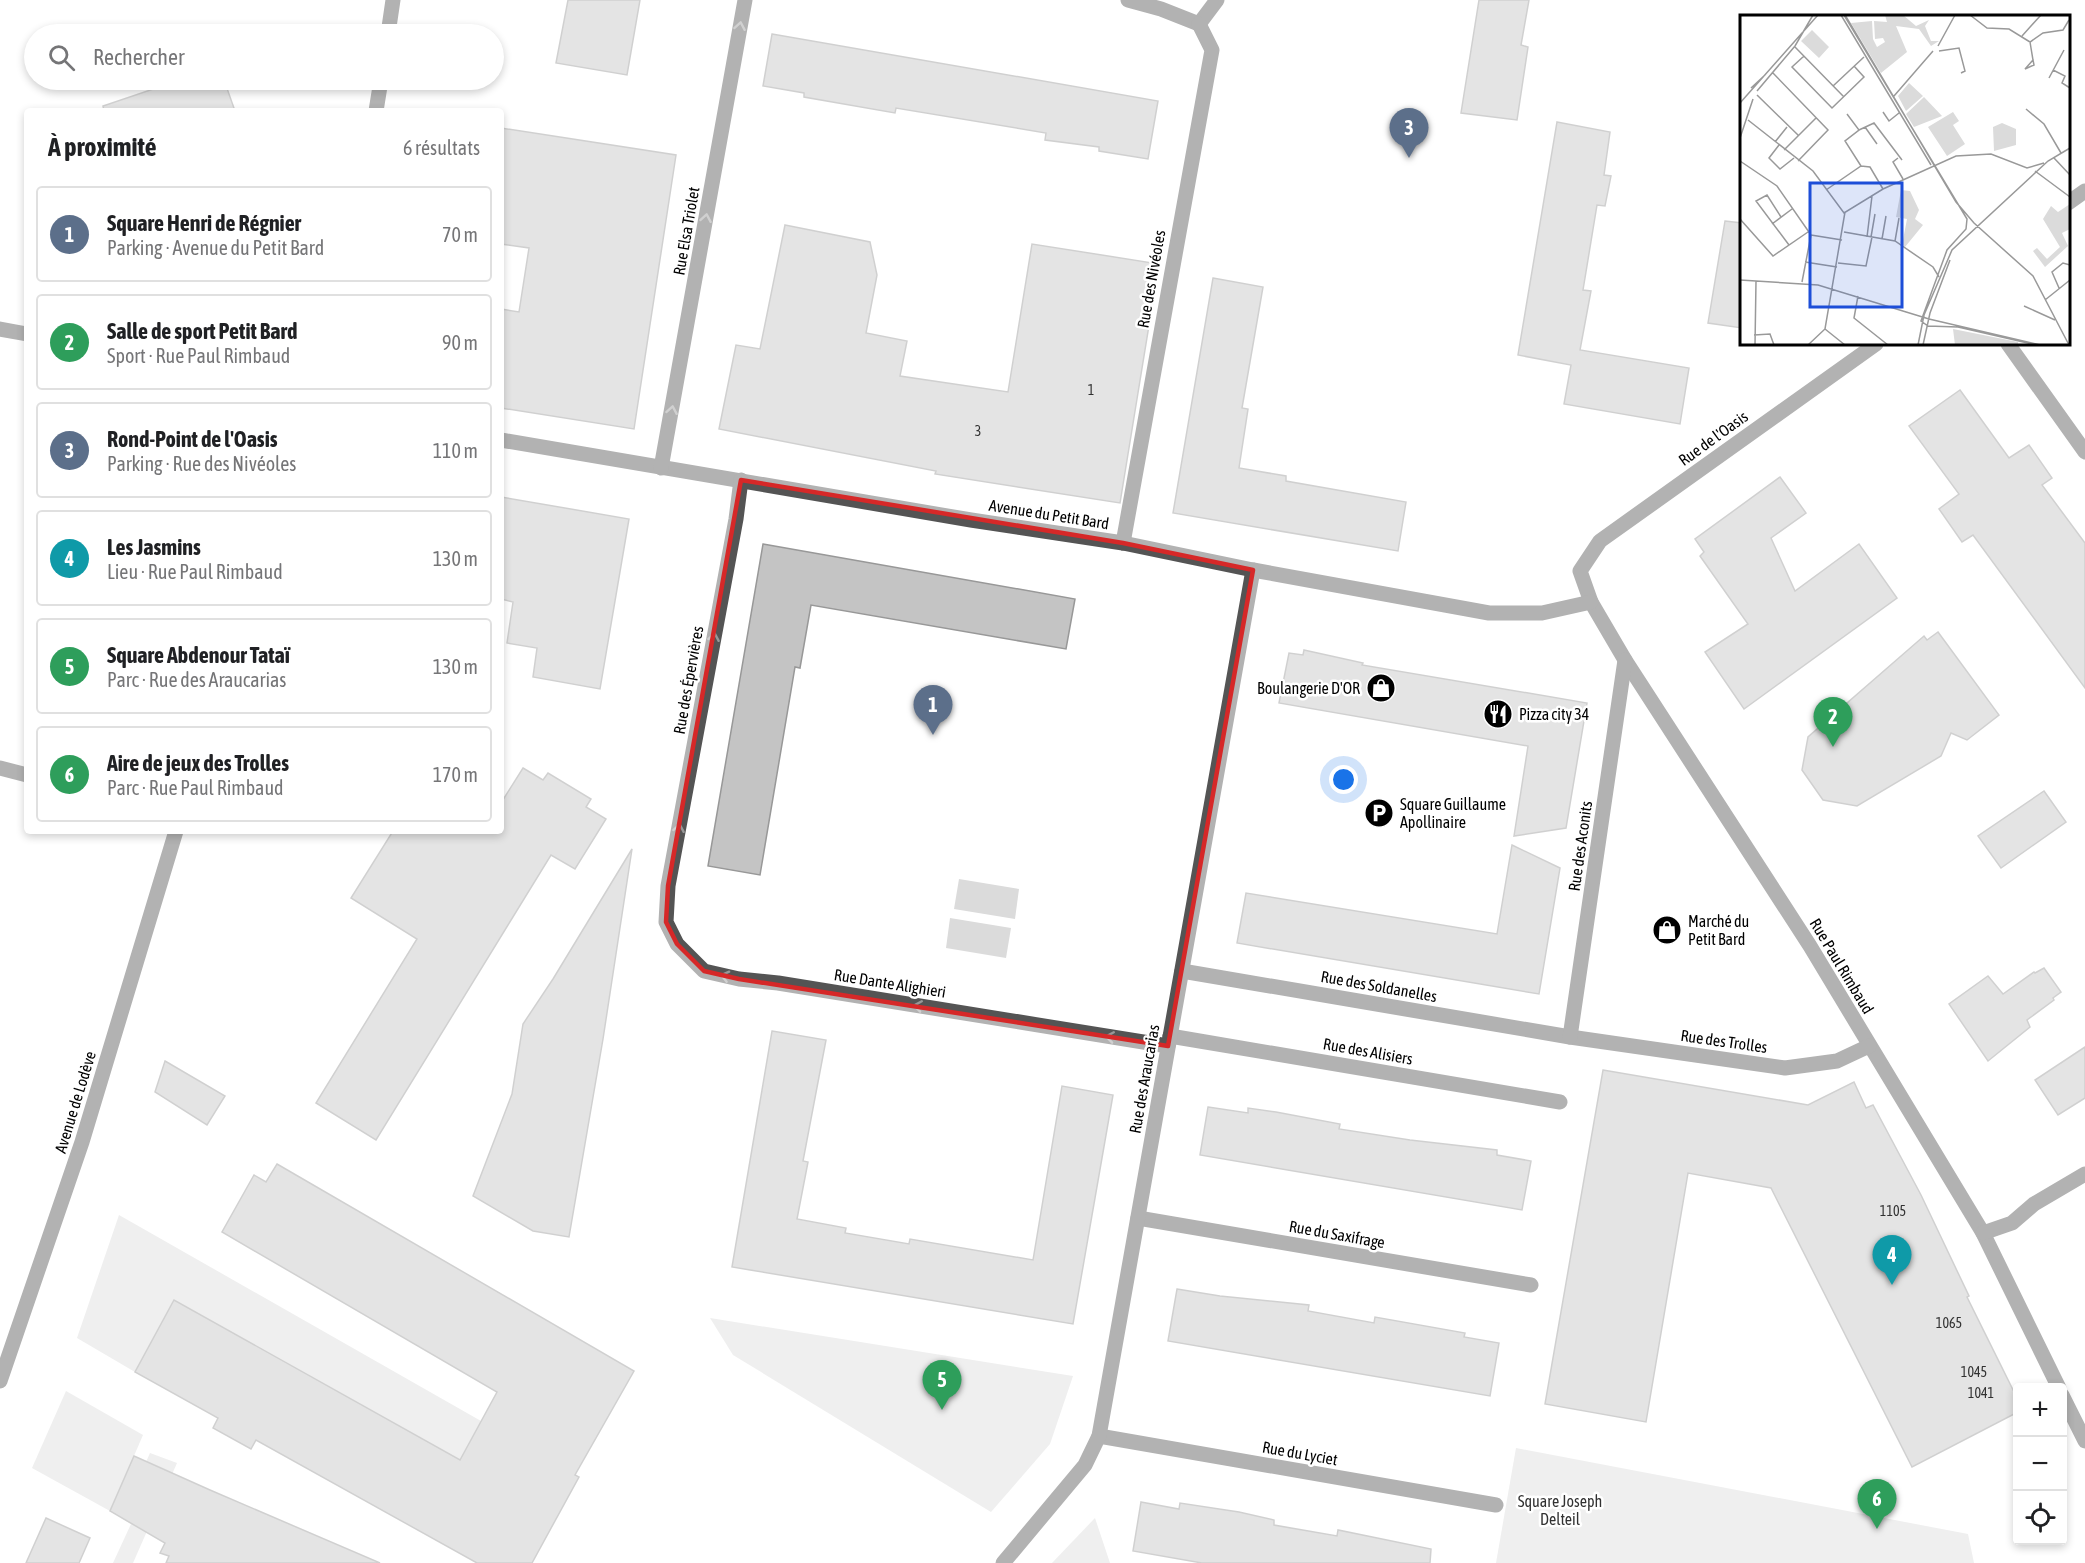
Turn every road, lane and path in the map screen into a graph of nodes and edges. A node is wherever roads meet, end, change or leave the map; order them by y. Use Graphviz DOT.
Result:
graph roads {
  1 [pos="393,0"];
  2 [pos="745,0"];
  3 [pos="1128,0"];
  4 [pos="1217,0"];
  5 [pos="389,24"];
  6 [pos="1199,24"];
  7 [pos="379,90"];
  8 [pos="376,108"];
  9 [pos="2085,191"];
  10 [pos="2070,202"];
  11 [pos="0,329"];
  12 [pos="24,333"];
  13 [pos="1875,345"];
  14 [pos="2009,345"];
  15 [pos="504,441"];
  16 [pos="2085,452"];
  17 [pos="661,468"];
  18 [pos="741,480"];
  19 [pos="1123,543"];
  20 [pos="1253,570"];
  21 [pos="1580,571"];
  22 [pos="1591,602"];
  23 [pos="1625,660"];
  24 [pos="0,768"];
  25 [pos="24,774"];
  26 [pos="175,834"];
  27 [pos="668,886"];
  28 [pos="1182,971"];
  29 [pos="1570,1037"];
  30 [pos="1169,1041"];
  31 [pos="1869,1046"];
  32 [pos="1560,1102"];
  33 [pos="2085,1174"];
  34 [pos="1138,1218"];
  35 [pos="1983,1233"];
  36 [pos="1531,1285"];
  37 [pos="0,1381"];
  38 [pos="2057,1383"];
  39 [pos="2067,1405"];
  40 [pos="1099,1436"];
  41 [pos="2085,1441"];
  42 [pos="1496,1505"];
  43 [pos="1003,1563"];
  1 -- 5 [label="street"];
  17 -- 2 [label="street, Rue Elsa Triolet, one-way"];
  3 -- 6 [label="street"];
  4 -- 6 [label="street"];
  6 -- 19 [label="street, Rue des Nivéoles"];
  7 -- 8 [label="street"];
  9 -- 10 [label="street"];
  11 -- 12 [label="street"];
  13 -- 21 [label="street, Rue de l'Oasis"];
  14 -- 16 [label="street"];
  15 -- 17 [label="street, Avenue du Petit Bard"];
  17 -- 18 [label="street, Avenue du Petit Bard"];
  18 -- 19 [label="street, Avenue du Petit Bard"];
  27 -- 18 [label="street, Rue des Épervières, one-way"];
  19 -- 20 [label="street, Avenue du Petit Bard"];
  20 -- 22 [label="street, Avenue du Petit Bard"];
  20 -- 28 [label="street, Rue des Araucarias"];
  21 -- 22 [label="street, Rue Paul Rimbaud"];
  22 -- 23 [label="street, Rue Paul Rimbaud"];
  23 -- 29 [label="street, Rue des Aconits"];
  23 -- 31 [label="street, Rue Paul Rimbaud"];
  24 -- 25 [label="street"];
  26 -- 37 [label="street, Avenue de Lodève"];
  30 -- 27 [label="street, Rue Dante Alighieri, one-way"];
  28 -- 29 [label="street, Rue des Soldanelles"];
  28 -- 30 [label="street, Rue des Araucarias"];
  29 -- 31 [label="street, Rue des Trolles"];
  30 -- 32 [label="street, Rue des Alisiers"];
  30 -- 34 [label="street, Rue des Araucarias"];
  31 -- 35 [label="street, Rue Paul Rimbaud"];
  33 -- 35 [label="street"];
  34 -- 36 [label="street, Rue du Saxifrage"];
  34 -- 40 [label="street, Rue des Araucarias"];
  35 -- 38 [label="street, Rue Paul Rimbaud"];
  39 -- 41 [label="street"];
  40 -- 42 [label="street, Rue du Lyciet"];
  40 -- 43 [label="street, Rue des Araucarias"];
}
